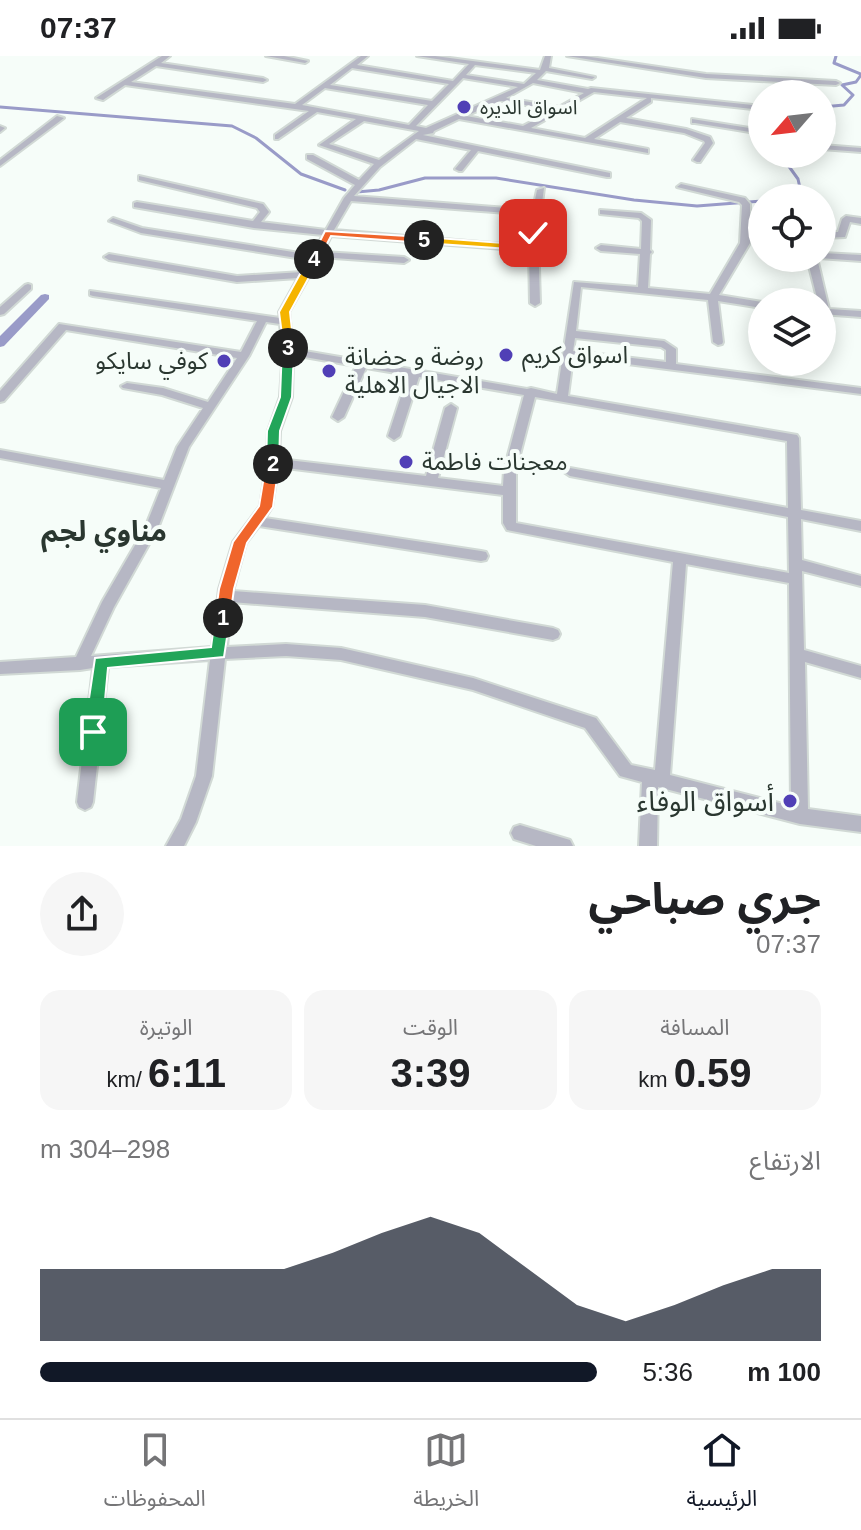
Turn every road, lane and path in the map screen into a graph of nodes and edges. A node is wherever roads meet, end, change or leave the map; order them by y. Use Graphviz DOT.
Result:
graph roads {
  1 [pos="167,56"];
  2 [pos="269,56"];
  3 [pos="365,56"];
  4 [pos="420,56"];
  5 [pos="548,56"];
  6 [pos="570,56"];
  7 [pos="305,61"];
  8 [pos="474,63"];
  9 [pos="155,64"];
  10 [pos="351,66"];
  11 [pos="462,76"];
  12 [pos="536,77"];
  13 [pos="592,77"];
  14 [pos="263,80"];
  15 [pos="780,80"];
  16 [pos="123,83"];
  17 [pos="455,83"];
  18 [pos="324,86"];
  19 [pos="591,90"];
  20 [pos="100,98"];
  21 [pos="502,99"];
  22 [pos="648,100"];
  23 [pos="435,104"];
  24 [pos="296,106"];
  25 [pos="748,107"];
  26 [pos="316,109"];
  27 [pos="560,109"];
  28 [pos="707,109"];
  29 [pos="461,117"];
  30 [pos="60,118"];
  31 [pos="363,118"];
  32 [pos="619,119"];
  33 [pos="695,121"];
  34 [pos="525,128"];
  35 [pos="748,130"];
  36 [pos="686,131"];
  37 [pos="413,132"];
  38 [pos="278,137"];
  39 [pos="587,140"];
  40 [pos="836,148"];
  41 [pos="476,149"];
  42 [pos="861,150"];
  43 [pos="645,151"];
  44 [pos="310,157"];
  45 [pos="697,160"];
  46 [pos="380,163"];
  47 [pos="0,164"];
  48 [pos="459,169"];
  49 [pos="607,175"];
  50 [pos="142,178"];
  51 [pos="359,184"];
  52 [pos="681,187"];
  53 [pos="541,190"];
  54 [pos="348,198"];
  55 [pos="137,205"];
  56 [pos="603,212"];
  57 [pos="537,213"];
  58 [pos="113,221"];
  59 [pos="861,221"];
  60 [pos="254,225"];
  61 [pos="746,229"];
  62 [pos="328,233"];
  63 [pos="836,235"];
  64 [pos="601,248"];
  65 [pos="533,249"];
  66 [pos="647,252"];
  67 [pos="316,256"];
  68 [pos="109,257"];
  69 [pos="836,257"];
  70 [pos="861,258"];
  71 [pos="404,260"];
  72 [pos="304,275"];
  73 [pos="28,287"];
  74 [pos="643,291"];
  75 [pos="93,293"];
  76 [pos="713,297"];
  77 [pos="535,303"];
  78 [pos="748,303"];
  79 [pos="0,312"];
  80 [pos="836,312"];
  81 [pos="861,314"];
  82 [pos="263,319"];
  83 [pos="284,322"];
  84 [pos="570,334"];
  85 [pos="718,342"];
  86 [pos="288,351"];
  87 [pos="567,353"];
  88 [pos="244,356"];
  89 [pos="363,363"];
  90 [pos="671,367"];
  91 [pos="415,372"];
  92 [pos="127,386"];
  93 [pos="531,391"];
  94 [pos="861,391"];
  95 [pos="562,397"];
  96 [pos="0,398"];
  97 [pos="210,406"];
  98 [pos="451,408"];
  99 [pos="338,417"];
  100 [pos="394,436"];
  101 [pos="0,454"];
  102 [pos="273,462"];
  103 [pos="570,472"];
  104 [pos="431,481"];
  105 [pos="168,485"];
  106 [pos="510,491"];
  107 [pos="795,514"];
  108 [pos="255,521"];
  109 [pos="861,526"];
  110 [pos="481,556"];
  111 [pos="680,558"];
  112 [pos="795,572"];
  113 [pos="861,581"];
  114 [pos="226,596"];
  115 [pos="553,634"];
  116 [pos="218,653"];
  117 [pos="796,654"];
  118 [pos="101,662"];
  119 [pos="80,664"];
  120 [pos="0,668"];
  121 [pos="861,672"];
  122 [pos="656,778"];
  123 [pos="85,802"];
  124 [pos="800,816"];
  125 [pos="861,824"];
  126 [pos="520,833"];
  127 [pos="175,846"];
  128 [pos="564,846"];
  129 [pos="648,846"];
  1 -- 9 [label="street"];
  2 -- 7 [label="street"];
  3 -- 10 [label="street"];
  4 -- 8 [label="street"];
  5 -- 12 [label="street"];
  6 -- 15 [label="street"];
  8 -- 11 [label="street"];
  8 -- 12 [label="street"];
  9 -- 14 [label="street"];
  9 -- 16 [label="street"];
  10 -- 17 [label="street"];
  10 -- 18 [label="street"];
  11 -- 12 [label="street"];
  11 -- 17 [label="street"];
  12 -- 13 [label="street"];
  12 -- 19 [label="street"];
  12 -- 21 [label="street"];
  16 -- 20 [label="street"];
  16 -- 24 [label="street"];
  17 -- 23 [label="street"];
  18 -- 23 [label="street"];
  18 -- 24 [label="street"];
  19 -- 25 [label="street"];
  19 -- 27 [label="street"];
  21 -- 27 [label="street"];
  21 -- 29 [label="street"];
  22 -- 32 [label="street"];
  23 -- 37 [label="street"];
  24 -- 26 [label="street"];
  26 -- 31 [label="street"];
  26 -- 38 [label="street"];
  27 -- 34 [label="street"];
  28 -- 33 [label="street"];
  29 -- 34 [label="street"];
  29 -- 37 [label="street"];
  30 -- 47 [label="street"];
  31 -- 37 [label="street"];
  31 -- 46 [label="street"];
  32 -- 36 [label="street"];
  32 -- 39 [label="street"];
  33 -- 35 [label="street"];
  33 -- 36 [label="street"];
  34 -- 39 [label="street"];
  36 -- 45 [label="street"];
  37 -- 41 [label="street"];
  37 -- 46 [label="street"];
  39 -- 43 [label="street"];
  40 -- 42 [label="street"];
  41 -- 48 [label="street"];
  41 -- 49 [label="street"];
  44 -- 51 [label="street"];
  46 -- 51 [label="street"];
  50 -- 60 [label="street"];
  51 -- 54 [label="street"];
  52 -- 61 [label="street"];
  53 -- 57 [label="street"];
  54 -- 57 [label="street"];
  54 -- 62 [label="street"];
  55 -- 60 [label="street"];
  56 -- 66 [label="street"];
  57 -- 65 [label="street"];
  58 -- 67 [label="street"];
  59 -- 63 [label="street"];
  60 -- 62 [label="street"];
  61 -- 76 [label="street"];
  62 -- 65 [label="street"];
  62 -- 67 [label="street"];
  64 -- 66 [label="street"];
  65 -- 77 [label="street"];
  66 -- 74 [label="street"];
  67 -- 71 [label="street"];
  67 -- 72 [label="street"];
  68 -- 72 [label="street"];
  69 -- 70 [label="street"];
  72 -- 83 [label="street"];
  73 -- 79 [label="street"];
  74 -- 76 [label="street"];
  74 -- 84 [label="street"];
  75 -- 82 [label="street"];
  76 -- 78 [label="street"];
  76 -- 85 [label="street"];
  80 -- 81 [label="street"];
  82 -- 83 [label="street"];
  82 -- 88 [label="street"];
  83 -- 86 [label="street"];
  84 -- 87 [label="street"];
  84 -- 90 [label="street"];
  86 -- 89 [label="street"];
  86 -- 102 [label="street"];
  87 -- 90 [label="street"];
  87 -- 95 [label="street"];
  88 -- 96 [label="street"];
  88 -- 97 [label="street"];
  89 -- 91 [label="street"];
  89 -- 99 [label="street"];
  90 -- 94 [label="street"];
  91 -- 93 [label="street"];
  91 -- 100 [label="street"];
  92 -- 97 [label="street"];
  93 -- 95 [label="street"];
  93 -- 106 [label="street"];
  95 -- 107 [label="street"];
  97 -- 105 [label="street"];
  98 -- 104 [label="street"];
  101 -- 105 [label="street"];
  102 -- 104 [label="street"];
  102 -- 108 [label="street"];
  103 -- 107 [label="street"];
  104 -- 106 [label="street"];
  105 -- 119 [label="street"];
  106 -- 111 [label="street"];
  107 -- 109 [label="street"];
  107 -- 112 [label="street"];
  108 -- 110 [label="street"];
  108 -- 114 [label="street"];
  111 -- 112 [label="street"];
  111 -- 122 [label="street"];
  112 -- 113 [label="street"];
  112 -- 117 [label="street"];
  114 -- 115 [label="street"];
  114 -- 116 [label="street"];
  116 -- 118 [label="street"];
  116 -- 122 [label="street"];
  116 -- 127 [label="street"];
  117 -- 121 [label="street"];
  117 -- 124 [label="street"];
  118 -- 119 [label="street"];
  118 -- 123 [label="street"];
  119 -- 120 [label="street"];
  122 -- 124 [label="street"];
  122 -- 129 [label="street"];
  124 -- 125 [label="street"];
  126 -- 128 [label="street"];
}
